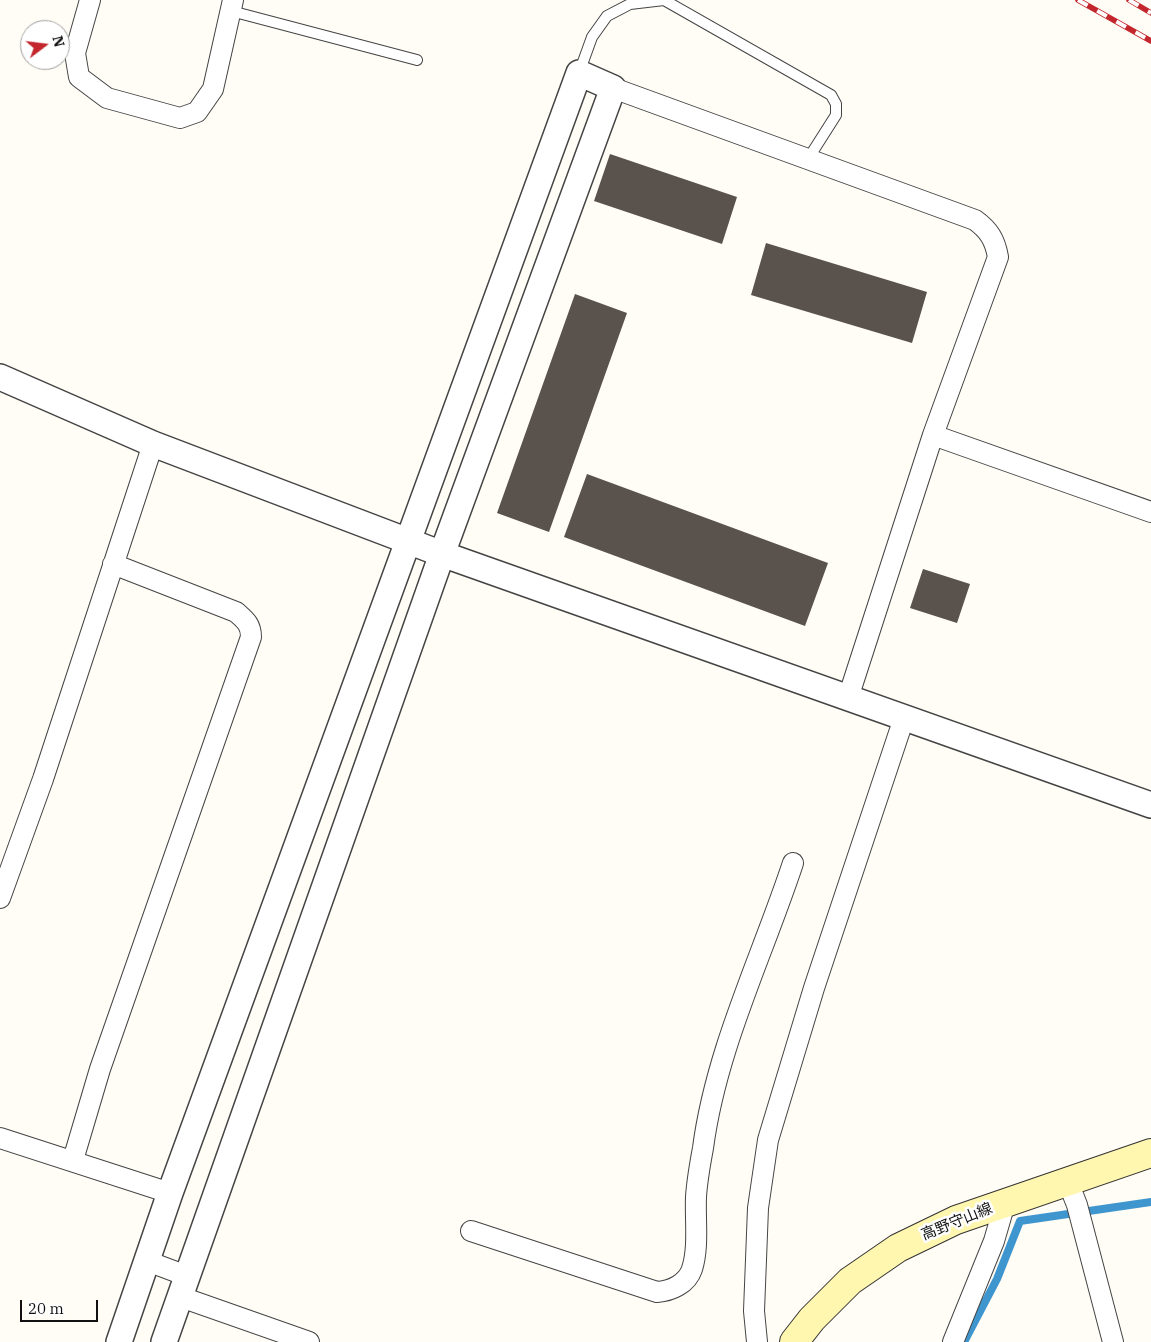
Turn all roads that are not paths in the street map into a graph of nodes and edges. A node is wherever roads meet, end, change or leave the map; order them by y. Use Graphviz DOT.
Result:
graph roads {
  1 [pos="90,0"];
  2 [pos="232,6"];
  3 [pos="417,60"];
  4 [pos="579,73"];
  5 [pos="613,88"];
  6 [pos="808,159"];
  7 [pos="0,378"];
  8 [pos="933,434"];
  9 [pos="154,444"];
  10 [pos="1151,512"];
  11 [pos="408,541"];
  12 [pos="442,554"];
  13 [pos="113,564"];
  14 [pos="848,698"];
  15 [pos="904,718"];
  16 [pos="1151,805"];
  17 [pos="793,863"];
  18 [pos="0,898"];
  19 [pos="0,1138"];
  20 [pos="1151,1153"];
  21 [pos="73,1160"];
  22 [pos="170,1193"];
  23 [pos="1005,1203"];
  24 [pos="1076,1203"];
  25 [pos="471,1231"];
  26 [pos="147,1261"];
  27 [pos="184,1287"];
  28 [pos="119,1342"];
  29 [pos="164,1342"];
  30 [pos="309,1342"];
  31 [pos="757,1342"];
  32 [pos="794,1342"];
  33 [pos="954,1342"];
  34 [pos="1113,1342"];
  1 -- 2 [label="street"];
  2 -- 3 [label="lane"];
  4 -- 5 [label="street"];
  4 -- 6 [label="lane"];
  4 -- 11 [label="street"];
  5 -- 6 [label="street"];
  5 -- 12 [label="street"];
  6 -- 8 [label="street"];
  7 -- 9 [label="street"];
  8 -- 10 [label="street"];
  8 -- 14 [label="street"];
  9 -- 11 [label="street"];
  9 -- 13 [label="street"];
  11 -- 12 [label="street"];
  11 -- 22 [label="street"];
  12 -- 14 [label="street"];
  12 -- 27 [label="street"];
  13 -- 18 [label="street"];
  13 -- 21 [label="street"];
  14 -- 15 [label="street"];
  15 -- 16 [label="street"];
  15 -- 31 [label="street"];
  17 -- 25 [label="street"];
  19 -- 21 [label="street"];
  20 -- 24 [label="main road, 高野守山線"];
  21 -- 22 [label="street"];
  22 -- 26 [label="street"];
  23 -- 24 [label="main road, 高野守山線"];
  23 -- 32 [label="main road, 高野守山線"];
  23 -- 33 [label="street"];
  24 -- 34 [label="street"];
  26 -- 27 [label="street"];
  26 -- 28 [label="street"];
  27 -- 29 [label="street"];
  27 -- 30 [label="street"];
}
